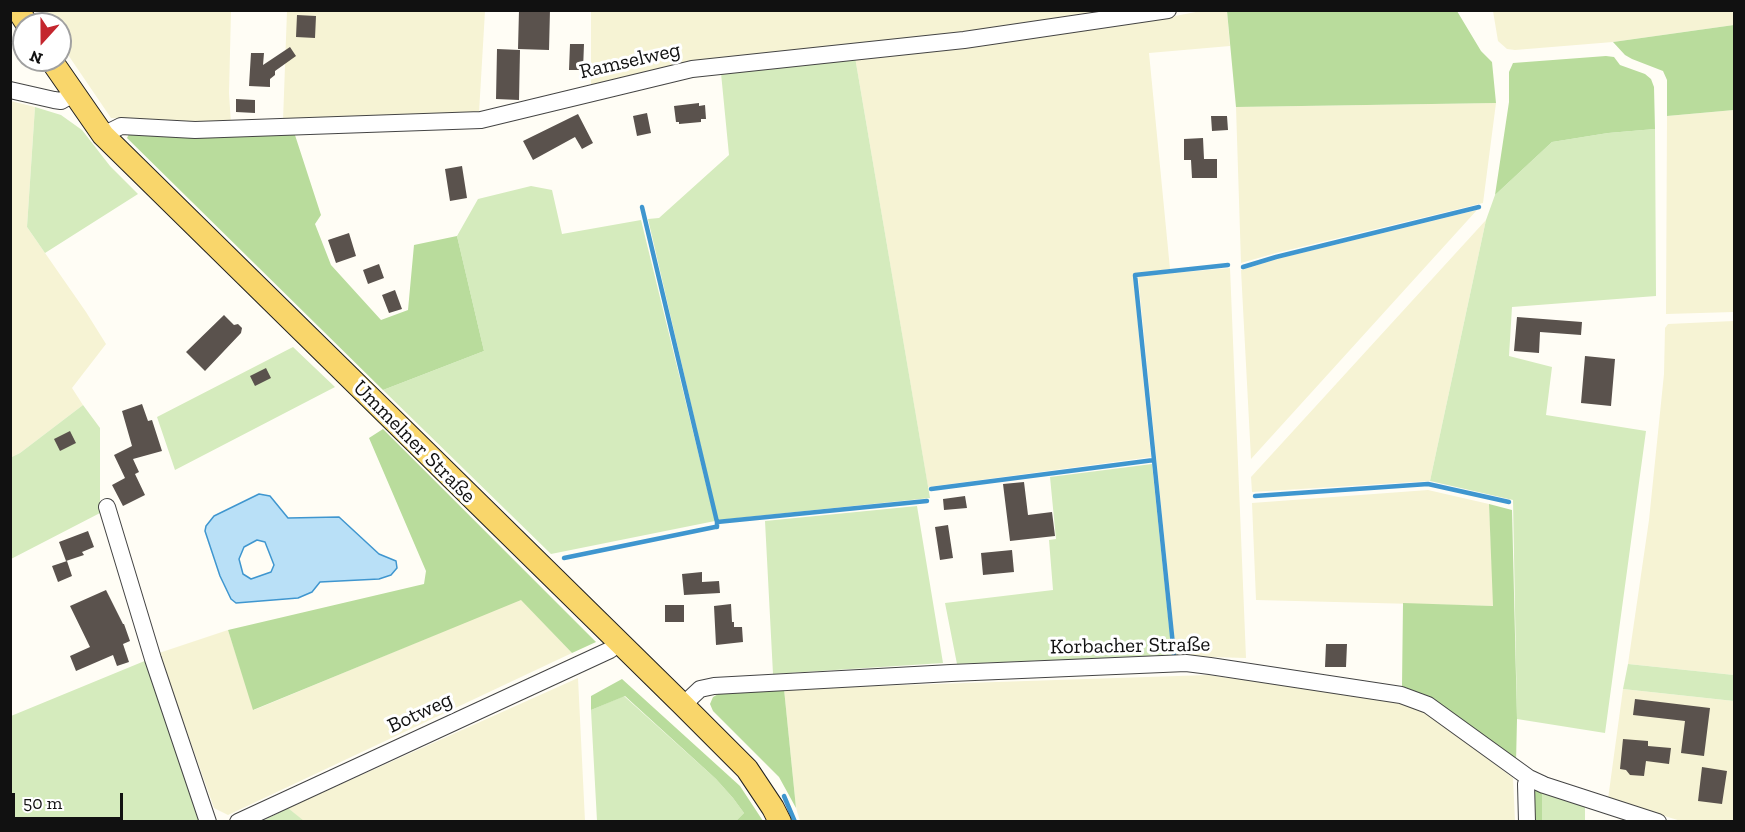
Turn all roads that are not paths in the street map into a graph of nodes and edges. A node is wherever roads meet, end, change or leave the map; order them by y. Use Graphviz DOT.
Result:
graph roads {
  1 [pos="1168,10"];
  2 [pos="59,72"];
  3 [pos="10,90"];
  4 [pos="73,94"];
  5 [pos="103,135"];
  6 [pos="107,507"];
  7 [pos="619,643"];
  8 [pos="683,705"];
  9 [pos="1529,778"];
  10 [pos="207,822"];
  11 [pos="238,822"];
  12 [pos="780,822"];
  13 [pos="1527,822"];
  14 [pos="1658,822"];
  1 -- 5 [label="street, Ramselweg"];
  2 -- 4 [label="main road, Ummelner Straße"];
  3 -- 4 [label="street"];
  4 -- 5 [label="main road, Ummelner Straße"];
  5 -- 7 [label="main road, Ummelner Straße"];
  6 -- 10 [label="street"];
  7 -- 8 [label="main road, Ummelner Straße"];
  7 -- 11 [label="street, Botweg"];
  8 -- 9 [label="street, Korbacher Straße"];
  8 -- 12 [label="main road, Ummelner Straße"];
  9 -- 13 [label="street"];
  9 -- 14 [label="street, Korbacher Straße"];
}
